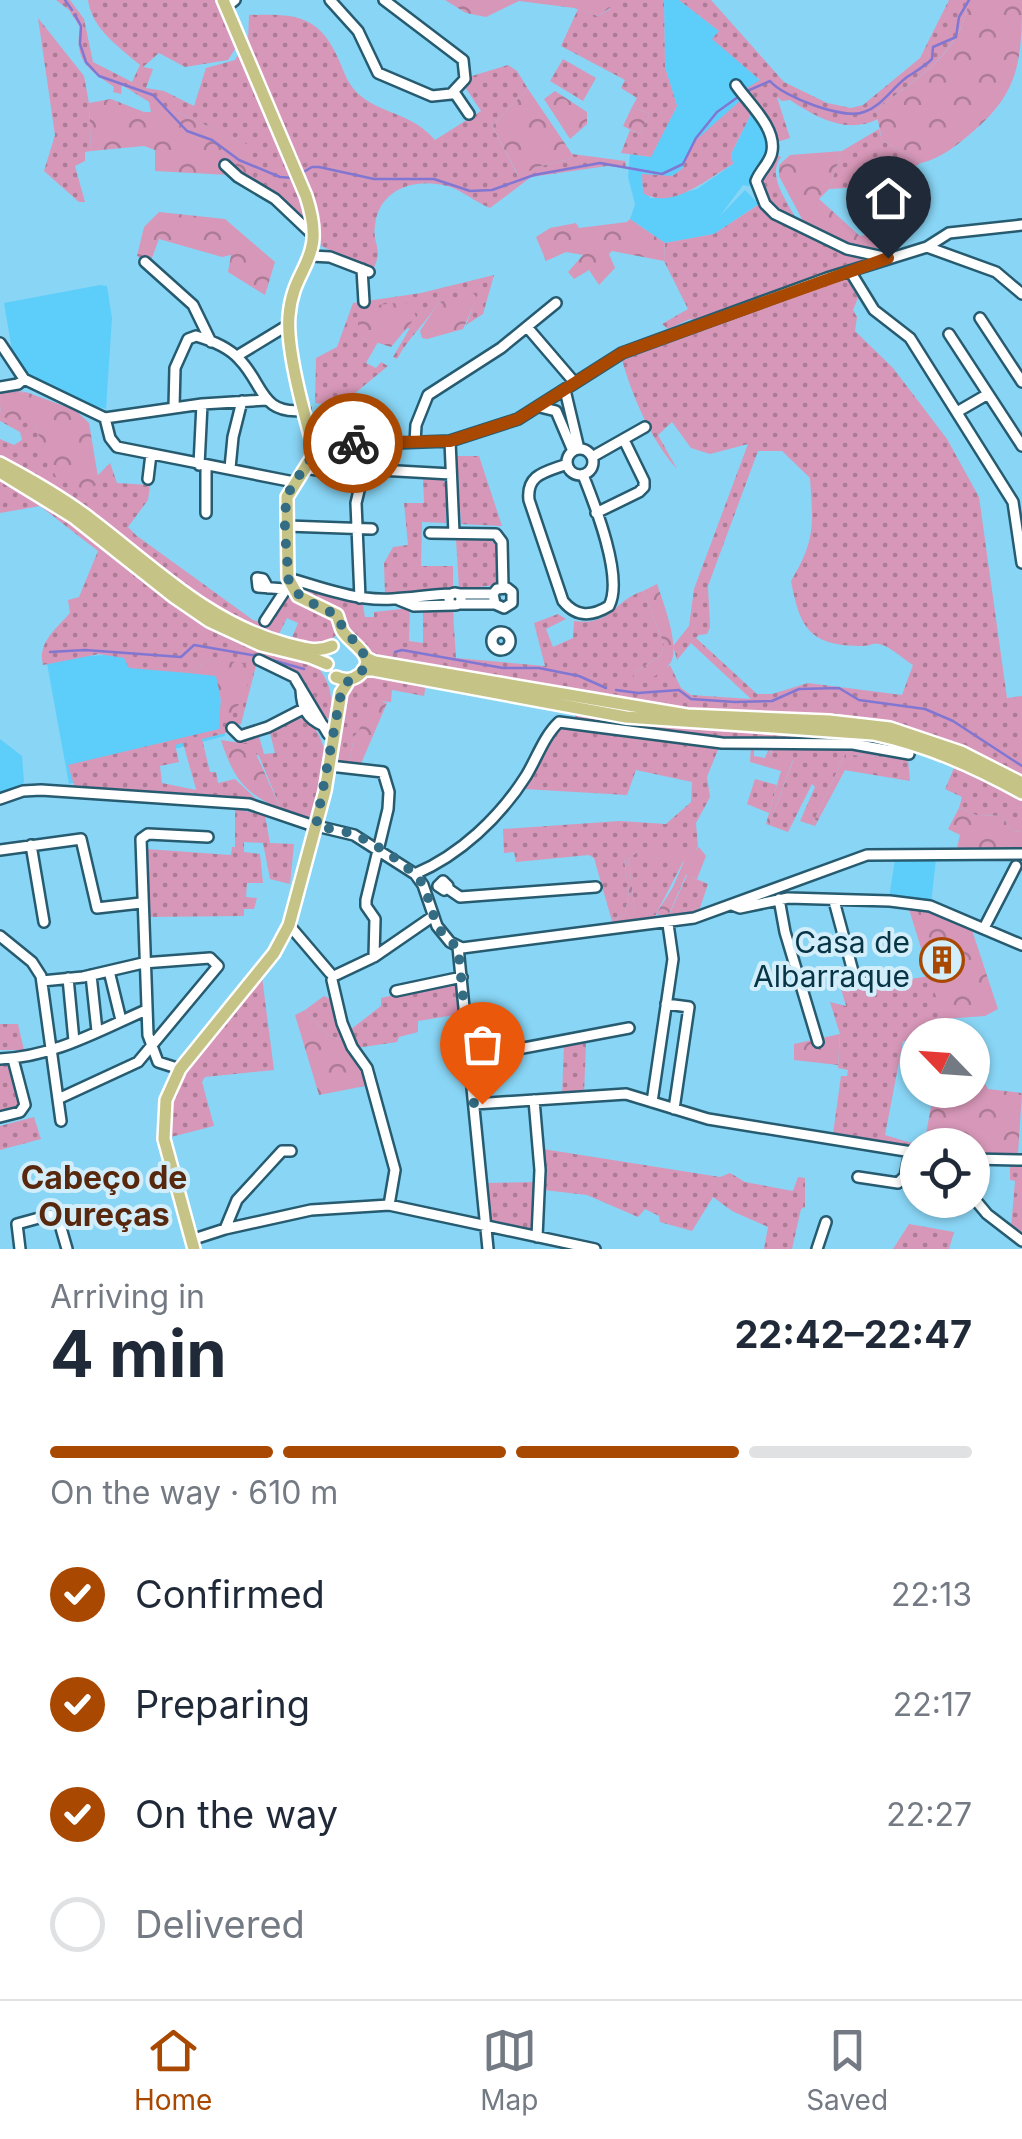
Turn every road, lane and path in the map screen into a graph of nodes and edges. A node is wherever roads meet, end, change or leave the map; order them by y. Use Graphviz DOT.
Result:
graph roads {
  1 [pos="223,0"];
  2 [pos="235,0"];
  3 [pos="330,0"];
  4 [pos="384,0"];
  5 [pos="232,22"];
  6 [pos="739,90"];
  7 [pos="454,92"];
  8 [pos="470,114"];
  9 [pos="225,165"];
  10 [pos="1022,225"];
  11 [pos="314,236"];
  12 [pos="927,246"];
  13 [pos="312,256"];
  14 [pos="888,258"];
  15 [pos="145,262"];
  16 [pos="850,271"];
  17 [pos="1022,294"];
  18 [pos="364,302"];
  19 [pos="556,304"];
  20 [pos="980,318"];
  21 [pos="288,325"];
  22 [pos="527,327"];
  23 [pos="950,334"];
  24 [pos="211,342"];
  25 [pos="0,343"];
  26 [pos="237,356"];
  27 [pos="1018,369"];
  28 [pos="24,379"];
  29 [pos="254,379"];
  30 [pos="575,382"];
  31 [pos="1022,382"];
  32 [pos="0,387"];
  33 [pos="565,390"];
  34 [pos="988,394"];
  35 [pos="553,398"];
  36 [pos="266,400"];
  37 [pos="244,401"];
  38 [pos="567,402"];
  39 [pos="202,404"];
  40 [pos="174,407"];
  41 [pos="540,407"];
  42 [pos="305,410"];
  43 [pos="556,411"];
  44 [pos="957,412"];
  45 [pos="105,418"];
  46 [pos="646,428"];
  47 [pos="624,440"];
  48 [pos="450,441"];
  49 [pos="415,442"];
  50 [pos="314,446"];
  51 [pos="1022,446"];
  52 [pos="576,450"];
  53 [pos="151,454"];
  54 [pos="592,457"];
  55 [pos="0,463"];
  56 [pos="567,464"];
  57 [pos="203,466"];
  58 [pos="230,468"];
  59 [pos="305,468"];
  60 [pos="364,470"];
  61 [pos="0,472"];
  62 [pos="450,474"];
  63 [pos="582,475"];
  64 [pos="148,480"];
  65 [pos="294,482"];
  66 [pos="206,513"];
  67 [pos="596,513"];
  68 [pos="287,526"];
  69 [pos="358,528"];
  70 [pos="372,529"];
  71 [pos="454,532"];
  72 [pos="430,533"];
  73 [pos="1022,564"];
  74 [pos="288,584"];
  75 [pos="268,588"];
  76 [pos="503,588"];
  77 [pos="360,598"];
  78 [pos="497,602"];
  79 [pos="265,622"];
  80 [pos="503,632"];
  81 [pos="341,639"];
  82 [pos="259,660"];
  83 [pos="327,664"];
  84 [pos="364,664"];
  85 [pos="342,678"];
  86 [pos="301,685"];
  87 [pos="303,709"];
  88 [pos="570,713"];
  89 [pos="558,722"];
  90 [pos="324,726"];
  91 [pos="232,728"];
  92 [pos="334,737"];
  93 [pos="909,754"];
  94 [pos="330,766"];
  95 [pos="1022,783"];
  96 [pos="1022,793"];
  97 [pos="0,799"];
  98 [pos="316,826"];
  99 [pos="208,837"];
  100 [pos="30,845"];
  101 [pos="377,848"];
  102 [pos="0,850"];
  103 [pos="1022,854"];
  104 [pos="449,857"];
  105 [pos="1016,866"];
  106 [pos="415,874"];
  107 [pos="1010,879"];
  108 [pos="1022,883"];
  109 [pos="444,886"];
  110 [pos="596,887"];
  111 [pos="426,893"];
  112 [pos="779,900"];
  113 [pos="834,902"];
  114 [pos="142,903"];
  115 [pos="732,905"];
  116 [pos="432,916"];
  117 [pos="44,922"];
  118 [pos="668,924"];
  119 [pos="289,925"];
  120 [pos="984,928"];
  121 [pos="0,936"];
  122 [pos="1022,945"];
  123 [pos="458,947"];
  124 [pos="374,957"];
  125 [pos="143,963"];
  126 [pos="109,971"];
  127 [pos="91,975"];
  128 [pos="333,976"];
  129 [pos="900,976"];
  130 [pos="68,978"];
  131 [pos="462,978"];
  132 [pos="42,981"];
  133 [pos="396,991"];
  134 [pos="666,1004"];
  135 [pos="146,1010"];
  136 [pos="121,1020"];
  137 [pos="629,1028"];
  138 [pos="97,1031"];
  139 [pos="74,1041"];
  140 [pos="818,1042"];
  141 [pos="152,1049"];
  142 [pos="49,1052"];
  143 [pos="13,1058"];
  144 [pos="471,1058"];
  145 [pos="0,1059"];
  146 [pos="180,1069"];
  147 [pos="58,1099"];
  148 [pos="534,1100"];
  149 [pos="652,1102"];
  150 [pos="474,1104"];
  151 [pos="674,1109"];
  152 [pos="0,1117"];
  153 [pos="60,1122"];
  154 [pos="291,1150"];
  155 [pos="900,1150"];
  156 [pos="990,1159"];
  157 [pos="1022,1160"];
  158 [pos="858,1177"];
  159 [pos="900,1182"];
  160 [pos="389,1205"];
  161 [pos="990,1216"];
  162 [pos="826,1222"];
  163 [pos="486,1226"];
  164 [pos="225,1228"];
  165 [pos="538,1237"];
  166 [pos="1022,1242"];
  167 [pos="193,1244"];
  168 [pos="589,1248"];
  169 [pos="20,1249"];
  170 [pos="66,1249"];
  171 [pos="488,1249"];
  172 [pos="817,1249"];
  1 -- 2 [label="street"];
  1 -- 5 [label="main road"];
  2 -- 5 [label="street"];
  3 -- 7 [label="street"];
  4 -- 7 [label="street"];
  5 -- 11 [label="main road"];
  6 -- 14 [label="street"];
  7 -- 8 [label="street"];
  9 -- 11 [label="street"];
  10 -- 12 [label="street"];
  11 -- 13 [label="main road"];
  12 -- 14 [label="street"];
  12 -- 17 [label="street"];
  13 -- 18 [label="street"];
  13 -- 21 [label="main road"];
  14 -- 16 [label="street"];
  15 -- 24 [label="street"];
  16 -- 30 [label="street"];
  16 -- 44 [label="street"];
  19 -- 22 [label="street"];
  20 -- 27 [label="street"];
  21 -- 26 [label="street"];
  21 -- 42 [label="main road"];
  22 -- 30 [label="street"];
  22 -- 49 [label="street"];
  23 -- 34 [label="street"];
  24 -- 26 [label="street"];
  24 -- 40 [label="street"];
  25 -- 28 [label="street"];
  26 -- 29 [label="street"];
  27 -- 31 [label="street"];
  28 -- 32 [label="street"];
  28 -- 45 [label="street"];
  29 -- 36 [label="street"];
  29 -- 37 [label="street"];
  30 -- 33 [label="street"];
  33 -- 35 [label="street"];
  33 -- 38 [label="street"];
  34 -- 44 [label="street"];
  34 -- 51 [label="street"];
  35 -- 38 [label="street"];
  35 -- 41 [label="street"];
  35 -- 43 [label="street"];
  36 -- 37 [label="street"];
  36 -- 42 [label="street"];
  37 -- 39 [label="street"];
  37 -- 58 [label="street"];
  38 -- 52 [label="street"];
  39 -- 40 [label="street"];
  39 -- 57 [label="street"];
  40 -- 45 [label="street"];
  41 -- 43 [label="street"];
  41 -- 48 [label="street"];
  42 -- 50 [label="main road"];
  43 -- 52 [label="street"];
  44 -- 73 [label="street"];
  45 -- 53 [label="street"];
  46 -- 47 [label="street"];
  47 -- 54 [label="street"];
  47 -- 67 [label="street"];
  48 -- 49 [label="street"];
  48 -- 62 [label="street"];
  49 -- 50 [label="street"];
  50 -- 59 [label="main road"];
  52 -- 54 [label="street"];
  52 -- 56 [label="street"];
  53 -- 57 [label="street"];
  53 -- 64 [label="street"];
  54 -- 63 [label="street"];
  55 -- 81 [label="main road"];
  56 -- 63 [label="street"];
  56 -- 67 [label="street"];
  57 -- 58 [label="street"];
  57 -- 66 [label="street"];
  58 -- 65 [label="street"];
  59 -- 60 [label="street"];
  59 -- 65 [label="main road"];
  60 -- 62 [label="street"];
  60 -- 69 [label="street"];
  61 -- 83 [label="main road"];
  62 -- 71 [label="street"];
  63 -- 67 [label="street"];
  65 -- 68 [label="main road"];
  68 -- 69 [label="street"];
  68 -- 74 [label="main road"];
  69 -- 70 [label="street"];
  69 -- 77 [label="street"];
  71 -- 72 [label="street"];
  71 -- 76 [label="street"];
  74 -- 75 [label="street"];
  74 -- 77 [label="street"];
  74 -- 79 [label="street"];
  74 -- 81 [label="main road"];
  76 -- 78 [label="street"];
  76 -- 78 [label="street"];
  77 -- 78 [label="street"];
  78 -- 80 [label="street"];
  81 -- 83 [label="main road"];
  81 -- 84 [label="main road"];
  82 -- 86 [label="street"];
  83 -- 85 [label="main road"];
  84 -- 85 [label="main road"];
  84 -- 95 [label="main road"];
  84 -- 96 [label="main road"];
  85 -- 92 [label="main road"];
  86 -- 87 [label="street"];
  86 -- 90 [label="street"];
  87 -- 90 [label="street"];
  87 -- 91 [label="street"];
  88 -- 89 [label="street"];
  89 -- 93 [label="street"];
  89 -- 104 [label="street"];
  90 -- 92 [label="street"];
  92 -- 94 [label="main road"];
  94 -- 98 [label="main road"];
  94 -- 101 [label="street"];
  97 -- 98 [label="street"];
  98 -- 101 [label="street"];
  98 -- 119 [label="main road"];
  99 -- 114 [label="street"];
  100 -- 102 [label="street"];
  100 -- 114 [label="street"];
  100 -- 117 [label="street"];
  101 -- 106 [label="street"];
  101 -- 124 [label="street"];
  103 -- 115 [label="street"];
  104 -- 106 [label="street"];
  104 -- 109 [label="street"];
  105 -- 107 [label="street"];
  106 -- 111 [label="street"];
  107 -- 108 [label="street"];
  107 -- 120 [label="street"];
  109 -- 110 [label="street"];
  109 -- 111 [label="street"];
  111 -- 116 [label="street"];
  112 -- 113 [label="street"];
  112 -- 115 [label="street"];
  112 -- 140 [label="street"];
  113 -- 120 [label="street"];
  113 -- 129 [label="street"];
  114 -- 125 [label="street"];
  115 -- 118 [label="street"];
  116 -- 123 [label="street"];
  116 -- 124 [label="street"];
  118 -- 123 [label="street"];
  118 -- 134 [label="street"];
  119 -- 128 [label="street"];
  119 -- 146 [label="main road"];
  120 -- 122 [label="street"];
  121 -- 132 [label="street"];
  123 -- 131 [label="street"];
  124 -- 128 [label="street"];
  125 -- 126 [label="street"];
  125 -- 135 [label="street"];
  125 -- 141 [label="street"];
  126 -- 127 [label="street"];
  126 -- 136 [label="street"];
  127 -- 130 [label="street"];
  127 -- 138 [label="street"];
  128 -- 160 [label="street"];
  130 -- 132 [label="street"];
  130 -- 139 [label="street"];
  131 -- 133 [label="street"];
  131 -- 144 [label="street"];
  132 -- 142 [label="street"];
  134 -- 149 [label="street"];
  134 -- 151 [label="street"];
  135 -- 136 [label="street"];
  135 -- 141 [label="street"];
  136 -- 138 [label="street"];
  137 -- 144 [label="street"];
  138 -- 139 [label="street"];
  139 -- 142 [label="street"];
  141 -- 146 [label="street"];
  141 -- 147 [label="street"];
  142 -- 143 [label="street"];
  142 -- 147 [label="street"];
  143 -- 145 [label="street"];
  143 -- 152 [label="street"];
  144 -- 150 [label="street"];
  146 -- 167 [label="main road"];
  147 -- 153 [label="street"];
  148 -- 149 [label="street"];
  148 -- 150 [label="street"];
  148 -- 165 [label="street"];
  149 -- 151 [label="street"];
  150 -- 163 [label="street"];
  151 -- 155 [label="street"];
  154 -- 164 [label="street"];
  156 -- 157 [label="street"];
  158 -- 159 [label="street"];
  160 -- 163 [label="street"];
  160 -- 164 [label="street"];
  161 -- 166 [label="street"];
  162 -- 172 [label="street"];
  163 -- 165 [label="street"];
  163 -- 171 [label="street"];
  164 -- 167 [label="street"];
  165 -- 168 [label="street"];
  169 -- 170 [label="street"];
}
